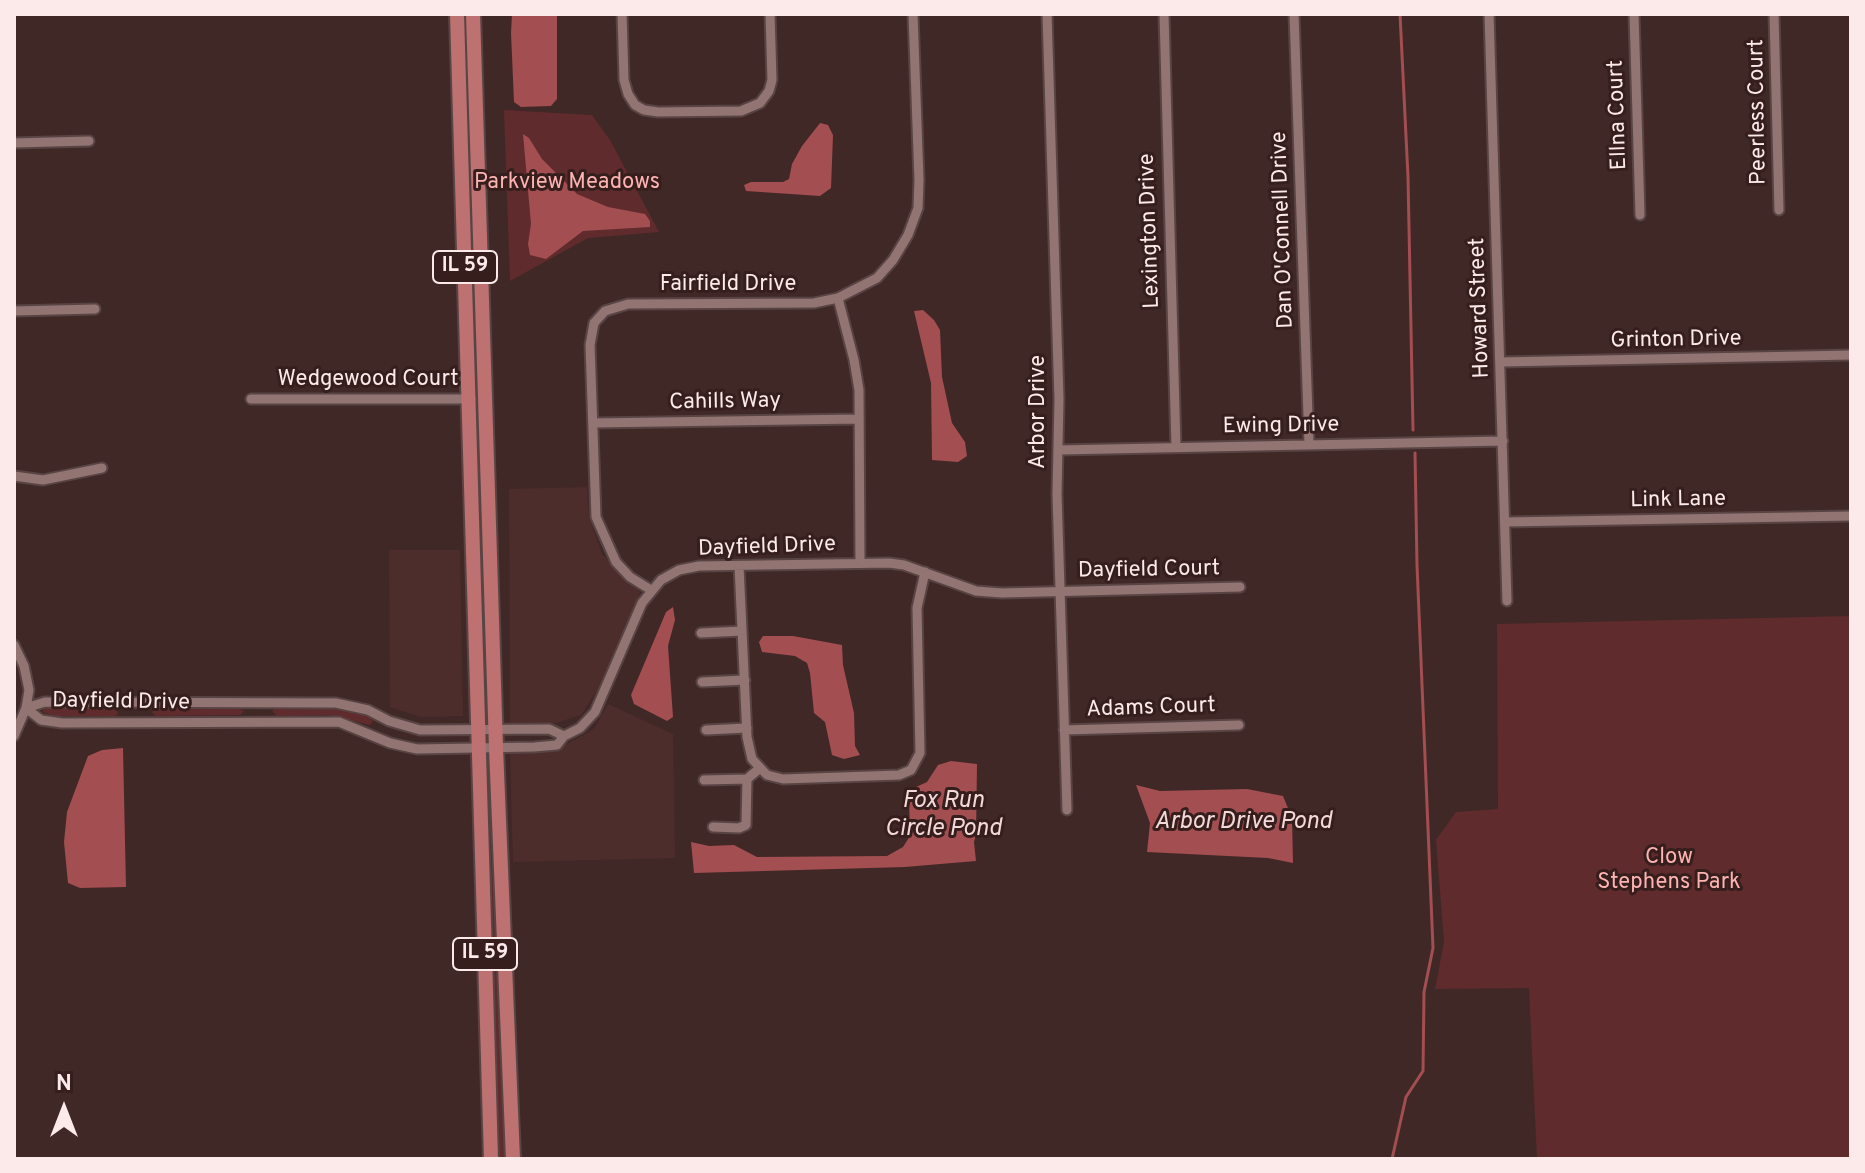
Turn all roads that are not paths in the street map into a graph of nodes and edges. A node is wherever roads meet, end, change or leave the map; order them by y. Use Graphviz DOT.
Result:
graph roads {
  1 [pos="457,14"];
  2 [pos="473,14"];
  3 [pos="622,14"];
  4 [pos="770,14"];
  5 [pos="913,14"];
  6 [pos="1047,14"];
  7 [pos="1164,14"];
  8 [pos="1294,14"];
  9 [pos="1489,14"];
  10 [pos="1634,14"];
  11 [pos="1774,14"];
  12 [pos="89,141"];
  13 [pos="14,143"];
  14 [pos="1779,210"];
  15 [pos="1640,215"];
  16 [pos="838,298"];
  17 [pos="95,309"];
  18 [pos="14,311"];
  19 [pos="1851,355"];
  20 [pos="1501,362"];
  21 [pos="251,399"];
  22 [pos="469,399"];
  23 [pos="486,400"];
  24 [pos="858,419"];
  25 [pos="593,423"];
  26 [pos="1503,441"];
  27 [pos="1309,444"];
  28 [pos="1176,447"];
  29 [pos="1059,450"];
  30 [pos="102,468"];
  31 [pos="14,476"];
  32 [pos="1851,516"];
  33 [pos="1506,522"];
  34 [pos="860,563"];
  35 [pos="739,566"];
  36 [pos="925,572"];
  37 [pos="1240,587"];
  38 [pos="651,590"];
  39 [pos="1059,591"];
  40 [pos="1507,601"];
  41 [pos="742,631"];
  42 [pos="701,633"];
  43 [pos="14,645"];
  44 [pos="745,680"];
  45 [pos="702,682"];
  46 [pos="259,702"];
  47 [pos="135,703"];
  48 [pos="26,708"];
  49 [pos="259,722"];
  50 [pos="135,723"];
  51 [pos="1239,725"];
  52 [pos="747,728"];
  53 [pos="479,729"];
  54 [pos="496,730"];
  55 [pos="706,730"];
  56 [pos="1064,730"];
  57 [pos="14,736"];
  58 [pos="564,736"];
  59 [pos="496,748"];
  60 [pos="480,749"];
  61 [pos="760,768"];
  62 [pos="747,779"];
  63 [pos="704,780"];
  64 [pos="1067,810"];
  65 [pos="713,827"];
  66 [pos="491,1159"];
  67 [pos="513,1159"];
  1 -- 22 [label="main road, IL 59"];
  2 -- 23 [label="main road, IL 59"];
  3 -- 4 [label="street"];
  5 -- 16 [label="street, Fairfield Drive"];
  6 -- 29 [label="street, Arbor Drive"];
  7 -- 28 [label="street, Lexington Drive"];
  8 -- 27 [label="street, Dan O'Connell Drive"];
  9 -- 20 [label="street, Howard Street"];
  10 -- 15 [label="street, Ellna Court"];
  11 -- 14 [label="street, Peerless Court"];
  12 -- 13 [label="street"];
  16 -- 24 [label="street"];
  16 -- 25 [label="street, Fairfield Drive"];
  17 -- 18 [label="street"];
  19 -- 20 [label="street, Grinton Drive"];
  20 -- 26 [label="street, Howard Street"];
  21 -- 22 [label="street, Wedgewood Court"];
  22 -- 23 [label="street, Wedgewood Court"];
  22 -- 53 [label="main road, IL 59"];
  23 -- 54 [label="main road, IL 59"];
  24 -- 25 [label="street, Cahills Way"];
  24 -- 34 [label="street"];
  25 -- 38 [label="street, Fairfield Drive"];
  26 -- 27 [label="street, Ewing Drive"];
  26 -- 33 [label="street, Howard Street"];
  27 -- 28 [label="street, Ewing Drive"];
  28 -- 29 [label="street, Ewing Drive"];
  29 -- 39 [label="street, Arbor Drive"];
  30 -- 31 [label="street"];
  32 -- 33 [label="street, Link Lane"];
  33 -- 40 [label="street, Howard Street"];
  34 -- 35 [label="street, Dayfield Drive"];
  34 -- 36 [label="street, Dayfield Drive"];
  35 -- 38 [label="street, Dayfield Drive"];
  35 -- 41 [label="street"];
  36 -- 39 [label="street, Dayfield Drive"];
  36 -- 61 [label="street"];
  37 -- 39 [label="street, Dayfield Court"];
  38 -- 58 [label="street, Dayfield Drive"];
  39 -- 56 [label="street, Arbor Drive"];
  41 -- 42 [label="street"];
  41 -- 44 [label="street"];
  43 -- 48 [label="street"];
  44 -- 45 [label="street"];
  44 -- 52 [label="street"];
  46 -- 47 [label="street, Dayfield Drive"];
  46 -- 49 [label="street"];
  46 -- 53 [label="street, Dayfield Drive"];
  47 -- 48 [label="street, Dayfield Drive"];
  47 -- 50 [label="street"];
  48 -- 50 [label="street, Dayfield Drive"];
  48 -- 57 [label="street"];
  49 -- 50 [label="street, Dayfield Drive"];
  49 -- 60 [label="street, Dayfield Drive"];
  51 -- 56 [label="street, Adams Court"];
  52 -- 55 [label="street"];
  52 -- 61 [label="street"];
  53 -- 54 [label="street, Dayfield Drive"];
  53 -- 60 [label="main road, IL 59"];
  54 -- 58 [label="street, Dayfield Drive"];
  54 -- 59 [label="main road, IL 59"];
  56 -- 64 [label="street, Arbor Drive"];
  58 -- 59 [label="street, Dayfield Drive"];
  59 -- 60 [label="street, Dayfield Drive"];
  59 -- 67 [label="main road, IL 59"];
  60 -- 66 [label="main road, IL 59"];
  61 -- 62 [label="street"];
  62 -- 63 [label="street"];
  62 -- 65 [label="street"];
}
